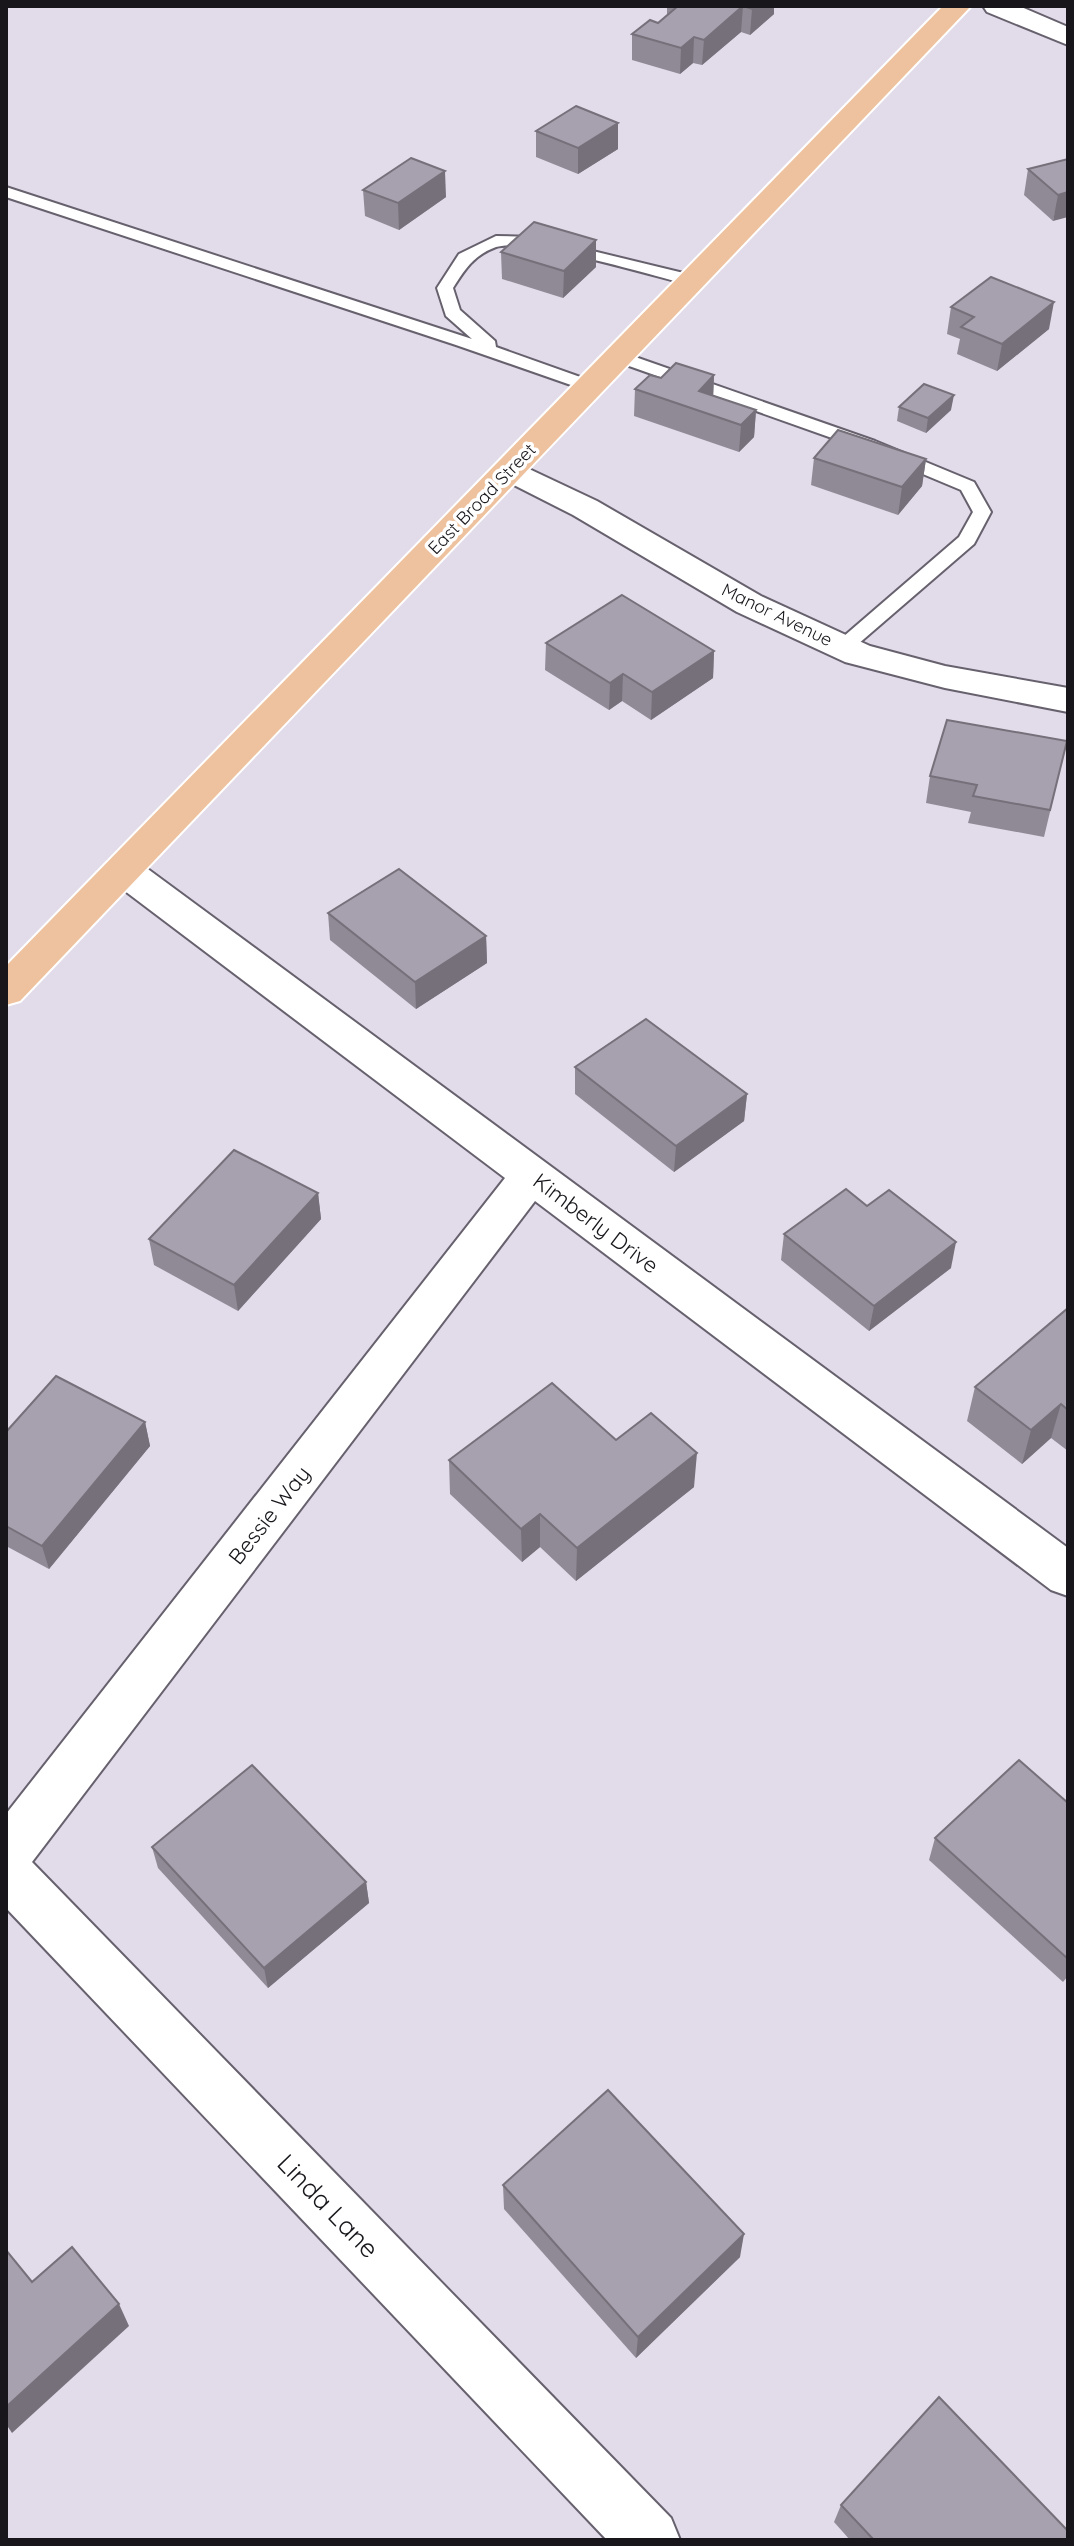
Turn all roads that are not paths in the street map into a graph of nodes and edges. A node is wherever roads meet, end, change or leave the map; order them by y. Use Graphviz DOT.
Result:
graph roads {
  1 [pos="958,6"];
  2 [pos="996,6"];
  3 [pos="1068,37"];
  4 [pos="6,192"];
  5 [pos="694,281"];
  6 [pos="499,354"];
  7 [pos="621,357"];
  8 [pos="591,387"];
  9 [pos="510,470"];
  10 [pos="843,647"];
  11 [pos="1068,700"];
  12 [pos="123,870"];
  13 [pos="6,991"];
  14 [pos="531,1175"];
  15 [pos="1068,1575"];
  16 [pos="6,1855"];
  17 [pos="6,1871"];
  18 [pos="649,2540"];
  1 -- 5 [label="main road, East Broad Street"];
  2 -- 3 [label="street"];
  4 -- 6 [label="lane"];
  5 -- 6 [label="lane"];
  5 -- 7 [label="main road, East Broad Street"];
  6 -- 8 [label="lane"];
  7 -- 8 [label="main road, East Broad Street"];
  7 -- 10 [label="lane"];
  8 -- 9 [label="main road, East Broad Street"];
  9 -- 10 [label="street, Manor Avenue"];
  9 -- 12 [label="main road, East Broad Street"];
  10 -- 11 [label="street, Manor Avenue"];
  12 -- 13 [label="main road, East Broad Street"];
  12 -- 14 [label="street, Kimberly Drive"];
  14 -- 15 [label="street, Kimberly Drive"];
  14 -- 16 [label="street, Bessie Way"];
  17 -- 18 [label="street, Linda Lane"];
}
